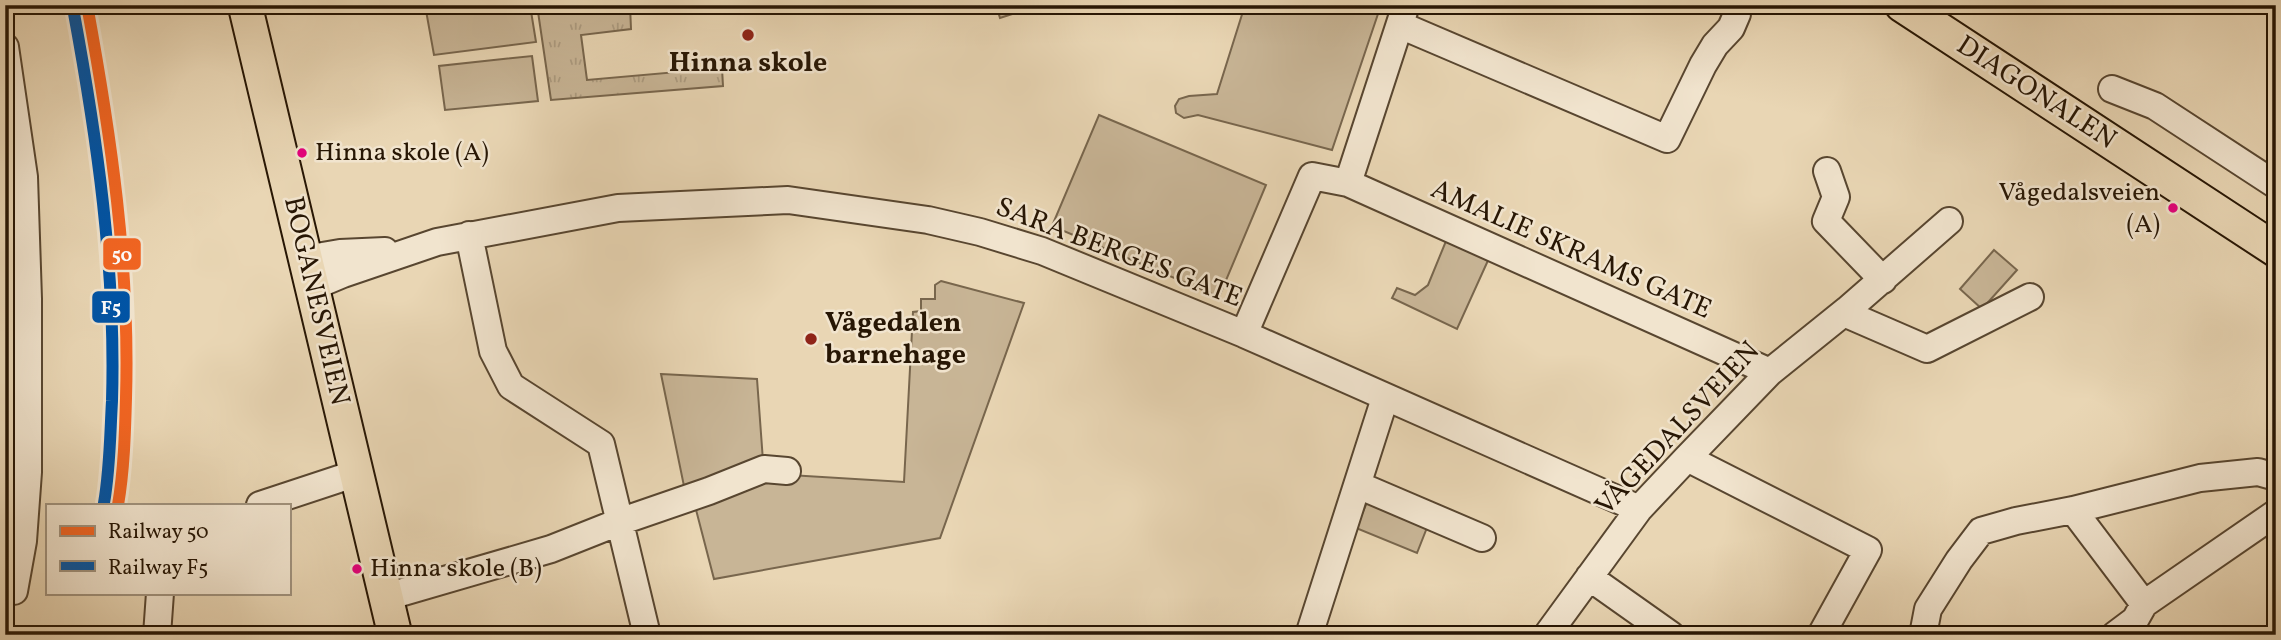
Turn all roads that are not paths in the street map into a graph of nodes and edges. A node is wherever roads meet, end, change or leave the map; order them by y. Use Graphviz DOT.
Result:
graph roads {
  1 [pos="245,5"];
  2 [pos="1737,5"];
  3 [pos="1902,5"];
  4 [pos="1403,15"];
  5 [pos="5,47"];
  6 [pos="2112,89"];
  7 [pos="1827,171"];
  8 [pos="1348,183"];
  9 [pos="2276,185"];
  10 [pos="1949,221"];
  11 [pos="469,235"];
  12 [pos="16,245"];
  13 [pos="2276,250"];
  14 [pos="309,273"];
  15 [pos="1883,280"];
  16 [pos="2030,297"];
  17 [pos="1844,313"];
  18 [pos="1244,334"];
  19 [pos="1770,372"];
  20 [pos="1385,398"];
  21 [pos="1687,458"];
  22 [pos="787,471"];
  23 [pos="357,473"];
  24 [pos="2276,477"];
  25 [pos="1358,485"];
  26 [pos="263,504"];
  27 [pos="1639,509"];
  28 [pos="2073,510"];
  29 [pos="2276,513"];
  30 [pos="619,522"];
  31 [pos="1482,538"];
  32 [pos="1589,577"];
  33 [pos="14,592"];
  34 [pos="160,594"];
  35 [pos="386,597"];
  36 [pos="2144,604"];
  37 [pos="157,635"];
  38 [pos="395,635"];
  39 [pos="647,635"];
  40 [pos="1309,635"];
  41 [pos="1547,635"];
  42 [pos="1671,635"];
  43 [pos="1821,635"];
  44 [pos="1923,635"];
  45 [pos="2115,635"];
  1 -- 14 [label="main road, BOGANESVEIEN"];
  2 -- 4 [label="street"];
  3 -- 13 [label="main road, DIAGONALEN"];
  4 -- 8 [label="street"];
  5 -- 12 [label="street"];
  6 -- 9 [label="street"];
  7 -- 15 [label="street"];
  8 -- 18 [label="street, AMALIE SKRAMS GATE"];
  8 -- 19 [label="street, AMALIE SKRAMS GATE"];
  10 -- 15 [label="street, VÅGEDALSVEIEN"];
  11 -- 14 [label="street, SARA BERGES GATE"];
  11 -- 18 [label="street, SARA BERGES GATE"];
  11 -- 30 [label="street"];
  12 -- 33 [label="street"];
  14 -- 23 [label="main road, BOGANESVEIEN"];
  15 -- 17 [label="street, VÅGEDALSVEIEN"];
  16 -- 17 [label="street"];
  17 -- 19 [label="street, VÅGEDALSVEIEN"];
  18 -- 20 [label="street, SARA BERGES GATE"];
  19 -- 21 [label="street, VÅGEDALSVEIEN"];
  20 -- 25 [label="street"];
  20 -- 27 [label="street, SARA BERGES GATE"];
  21 -- 27 [label="street, VÅGEDALSVEIEN"];
  21 -- 43 [label="street"];
  22 -- 30 [label="street"];
  23 -- 26 [label="street"];
  23 -- 35 [label="main road, BOGANESVEIEN"];
  24 -- 28 [label="street"];
  25 -- 31 [label="street"];
  25 -- 40 [label="street"];
  27 -- 32 [label="street, VÅGEDALSVEIEN"];
  28 -- 36 [label="street"];
  28 -- 44 [label="street"];
  29 -- 36 [label="street"];
  30 -- 35 [label="street"];
  30 -- 39 [label="street"];
  32 -- 41 [label="street, VÅGEDALSVEIEN"];
  32 -- 42 [label="street"];
  34 -- 37 [label="street"];
  35 -- 38 [label="main road, BOGANESVEIEN"];
  36 -- 45 [label="street"];
}
